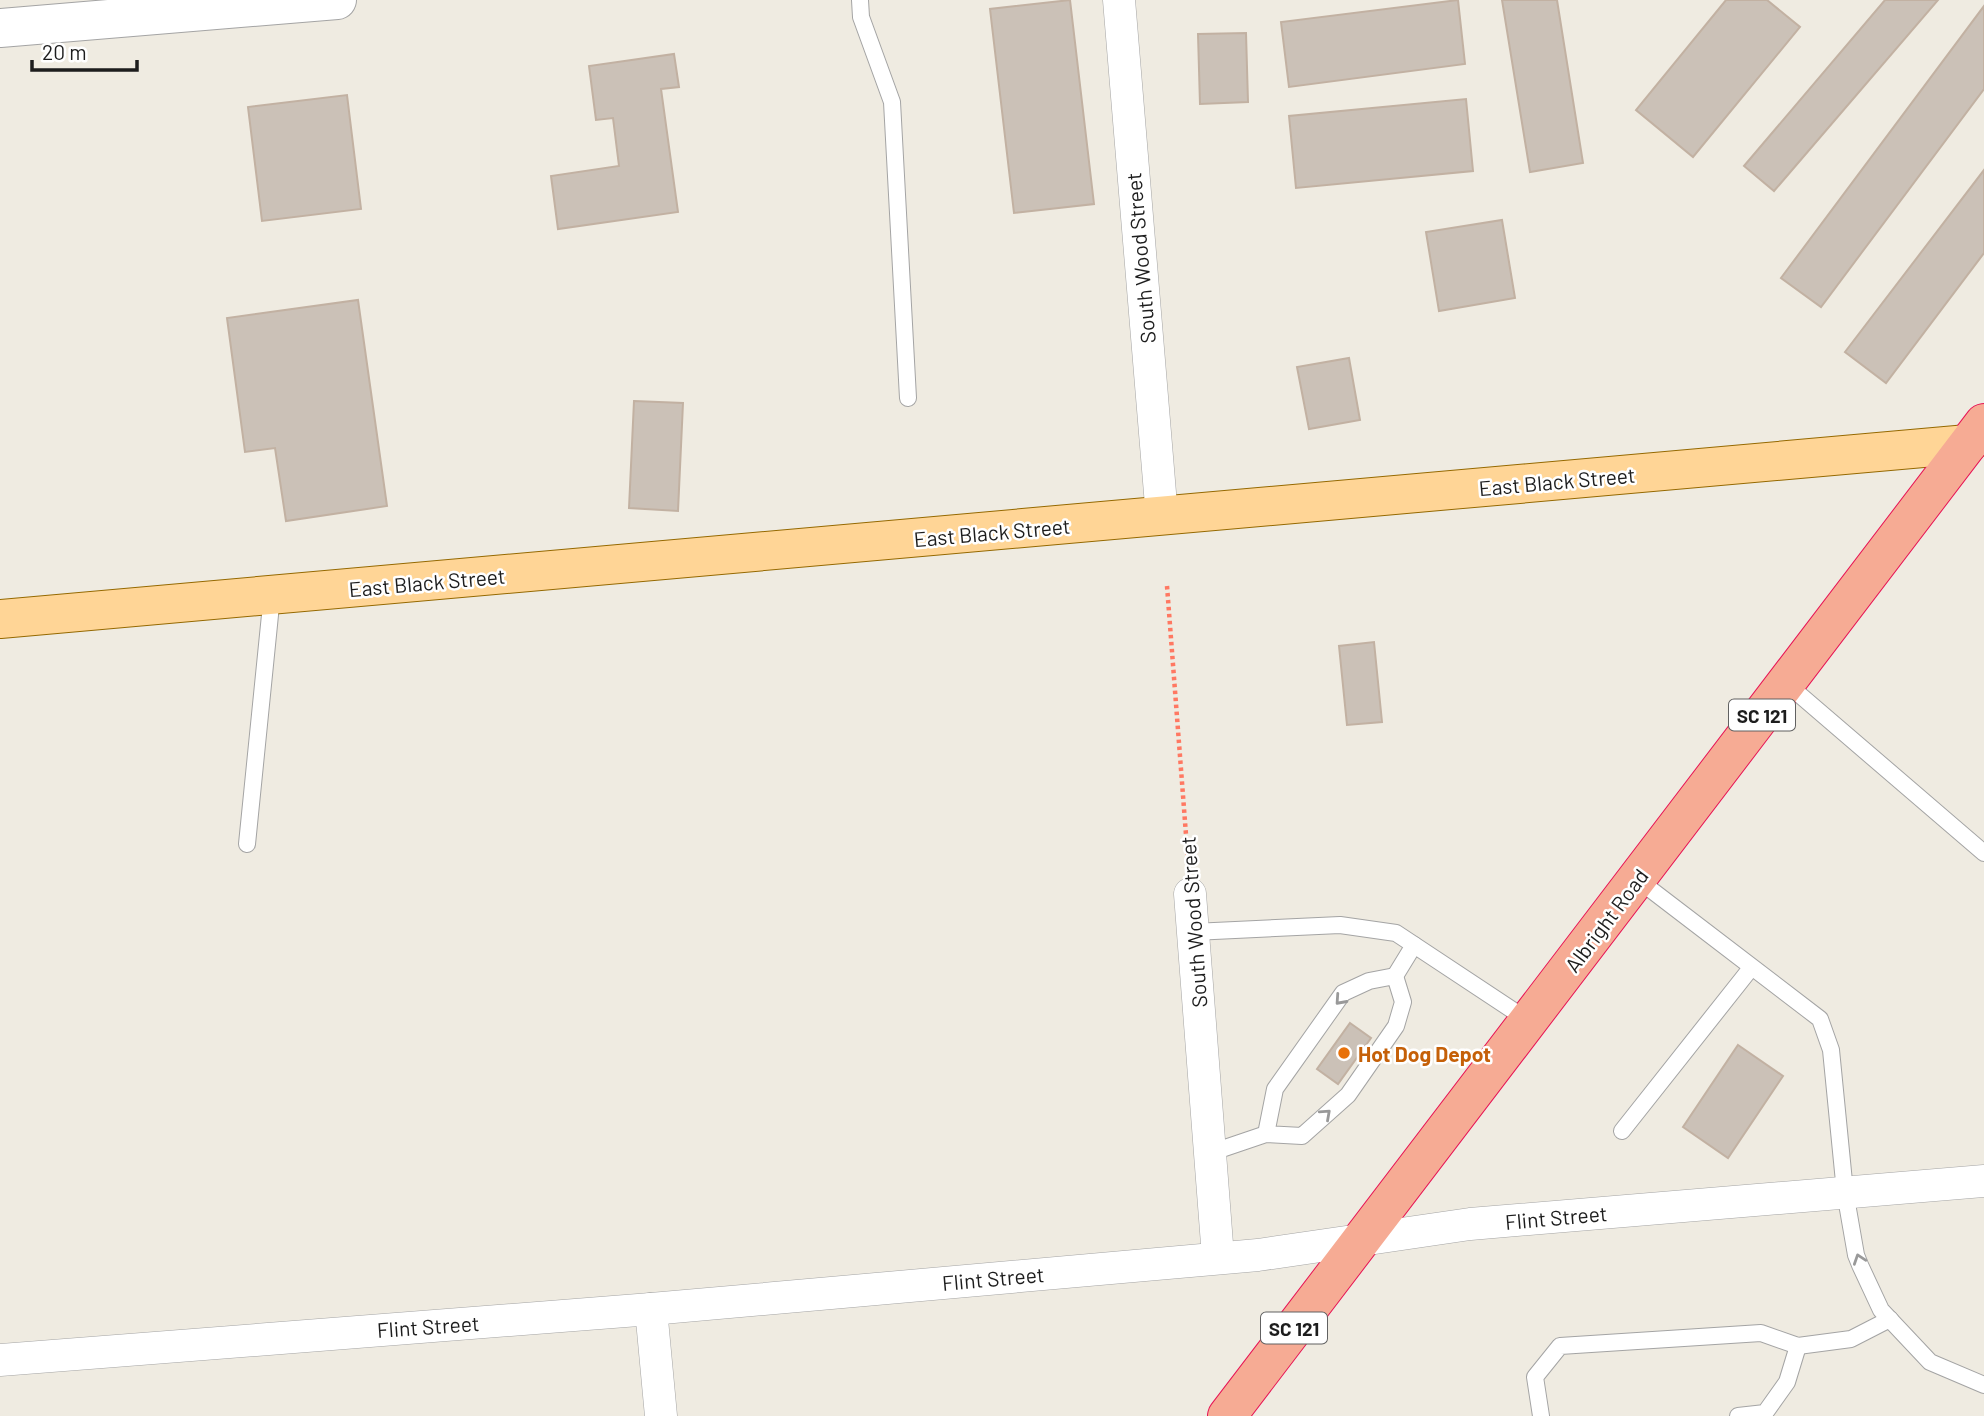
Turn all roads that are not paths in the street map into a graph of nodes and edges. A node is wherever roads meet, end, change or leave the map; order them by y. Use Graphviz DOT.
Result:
graph roads {
  1 [pos="337,0"];
  2 [pos="860,0"];
  3 [pos="1119,0"];
  4 [pos="0,28"];
  5 [pos="908,398"];
  6 [pos="1979,436"];
  7 [pos="1162,517"];
  8 [pos="272,595"];
  9 [pos="0,619"];
  10 [pos="1786,683"];
  11 [pos="247,844"];
  12 [pos="1984,853"];
  13 [pos="1637,879"];
  14 [pos="1191,894"];
  15 [pos="1194,932"];
  16 [pos="1414,945"];
  17 [pos="1752,968"];
  18 [pos="1395,976"];
  19 [pos="1529,1021"];
  20 [pos="1622,1131"];
  21 [pos="1266,1134"];
  22 [pos="1210,1153"];
  23 [pos="1984,1181"];
  24 [pos="1846,1192"];
  25 [pos="1362,1239"];
  26 [pos="1218,1257"];
  27 [pos="651,1309"];
  28 [pos="1889,1319"];
  29 [pos="1798,1346"];
  30 [pos="0,1360"];
  31 [pos="1984,1385"];
  32 [pos="661,1416"];
  33 [pos="1227,1416"];
  34 [pos="1541,1416"];
  35 [pos="1738,1416"];
  1 -- 4 [label="street"];
  2 -- 5 [label="lane"];
  3 -- 7 [label="street, South Wood Street"];
  6 -- 7 [label="main road, East Black Street"];
  6 -- 10 [label="highway, Albright Road / SC 121"];
  7 -- 8 [label="main road, East Black Street"];
  8 -- 9 [label="main road, East Black Street"];
  8 -- 11 [label="lane"];
  10 -- 12 [label="lane"];
  10 -- 13 [label="highway, Albright Road / SC 121"];
  13 -- 17 [label="lane"];
  13 -- 19 [label="highway, Albright Road / SC 121"];
  14 -- 15 [label="street, South Wood Street"];
  15 -- 16 [label="lane"];
  15 -- 22 [label="street, South Wood Street"];
  16 -- 18 [label="lane"];
  16 -- 19 [label="lane"];
  17 -- 20 [label="lane"];
  17 -- 24 [label="lane"];
  18 -- 21 [label="lane, one-way"];
  21 -- 18 [label="lane, one-way"];
  19 -- 25 [label="highway, Albright Road / SC 121"];
  21 -- 22 [label="lane"];
  22 -- 26 [label="street, South Wood Street"];
  23 -- 24 [label="street, Flint Street"];
  24 -- 25 [label="street, Flint Street"];
  28 -- 24 [label="lane, one-way"];
  25 -- 26 [label="street, Flint Street"];
  25 -- 33 [label="highway, Albright Road / SC 121"];
  26 -- 27 [label="street, Flint Street"];
  27 -- 30 [label="street, Flint Street"];
  27 -- 32 [label="street"];
  28 -- 29 [label="lane"];
  28 -- 31 [label="lane"];
  29 -- 34 [label="lane"];
  29 -- 35 [label="lane"];
}
